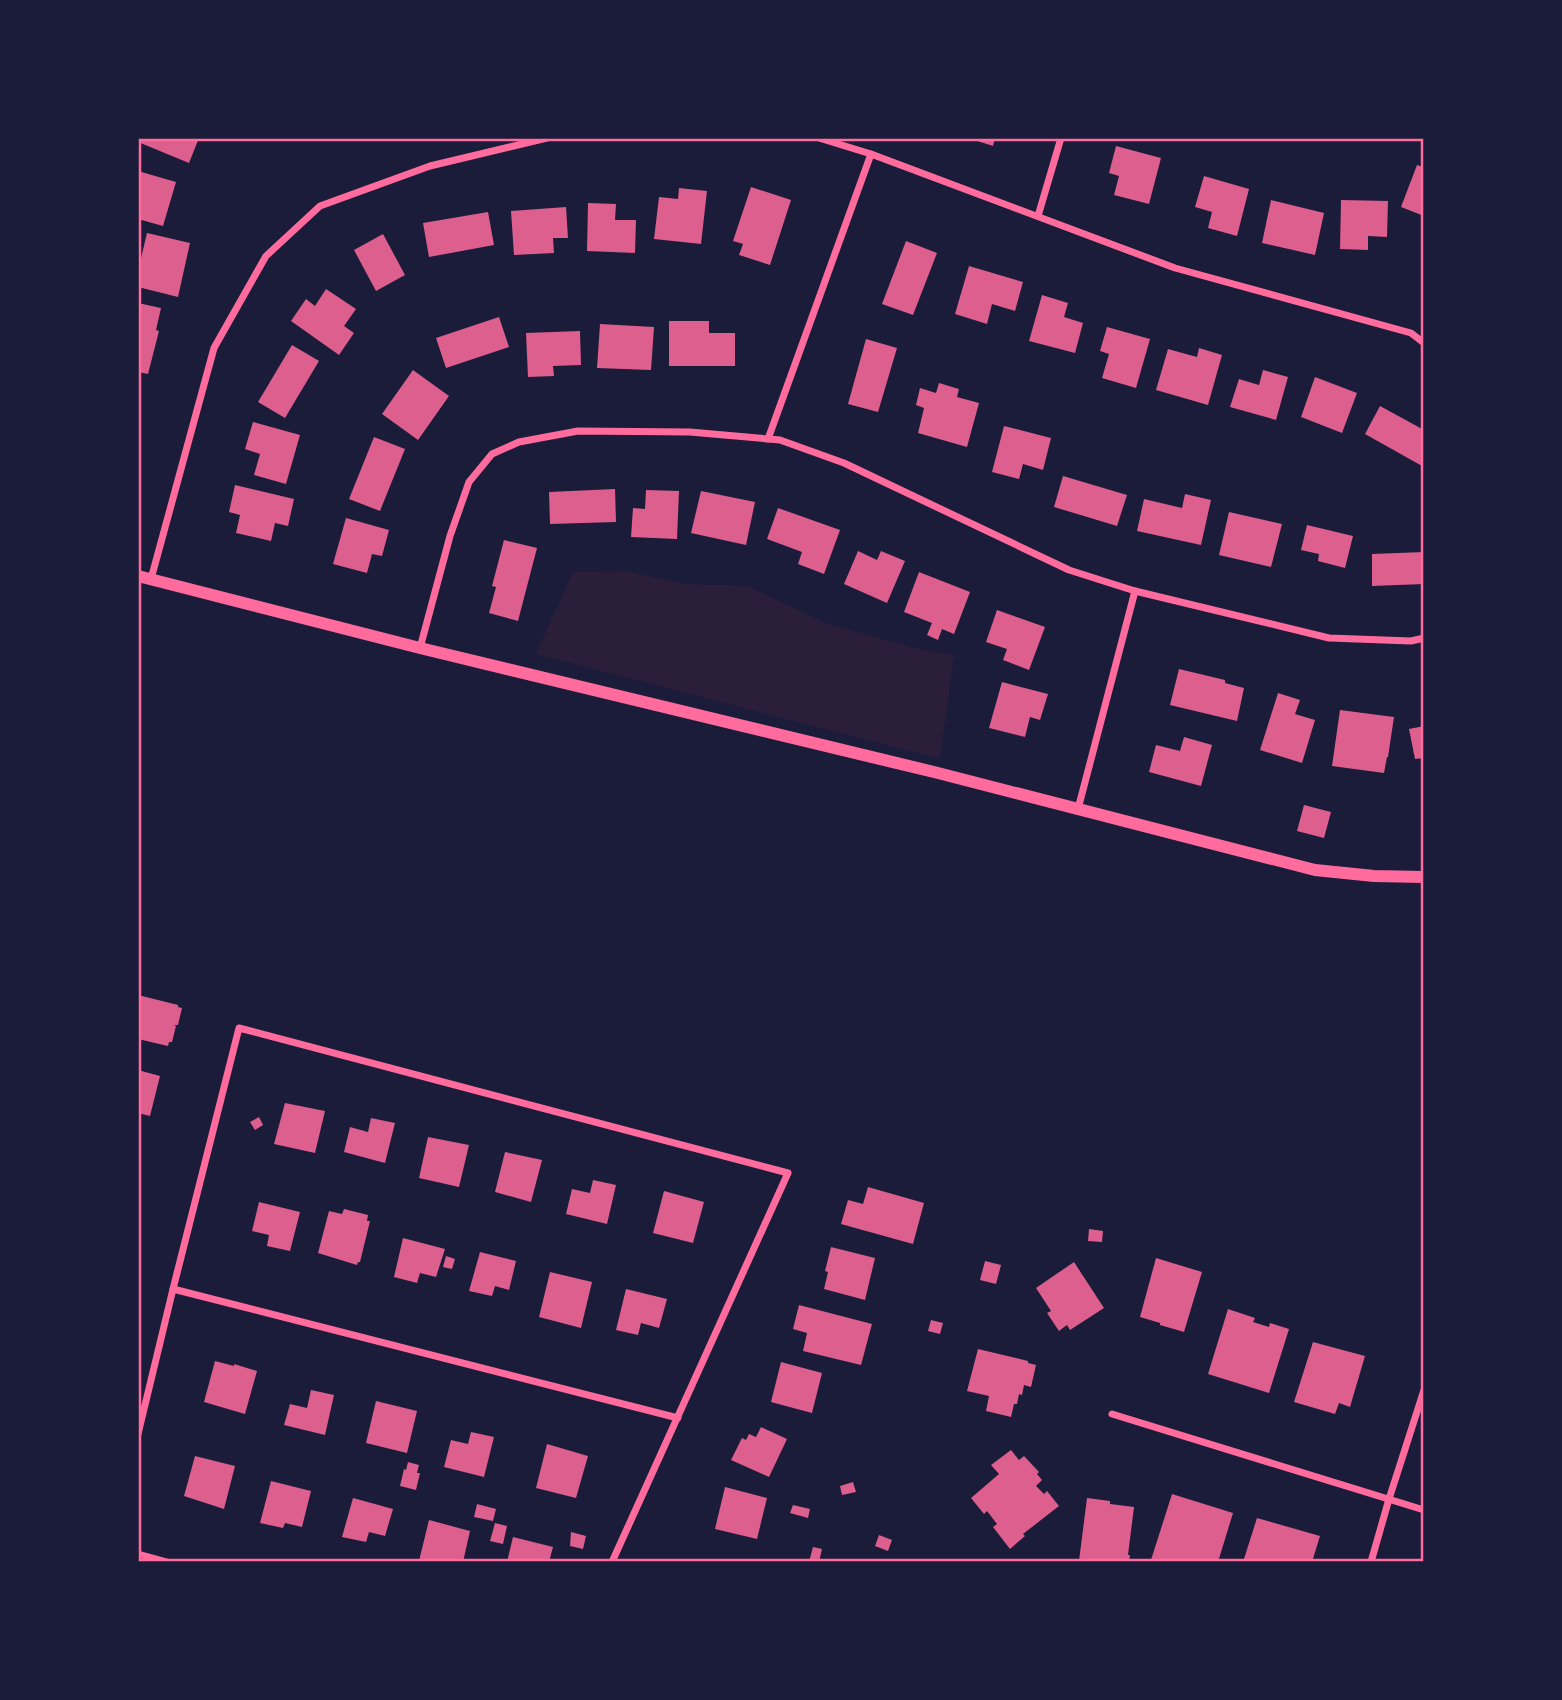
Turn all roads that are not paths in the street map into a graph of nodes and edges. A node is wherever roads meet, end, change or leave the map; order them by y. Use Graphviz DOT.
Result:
graph roads {
  1 [pos="547,138"];
  2 [pos="818,138"];
  3 [pos="1061,138"];
  4 [pos="871,155"];
  5 [pos="1038,216"];
  6 [pos="1424,343"];
  7 [pos="768,439"];
  8 [pos="144,577"];
  9 [pos="1135,591"];
  10 [pos="1424,638"];
  11 [pos="420,648"];
  12 [pos="1078,809"];
  13 [pos="1423,877"];
  14 [pos="173,1289"];
  15 [pos="1424,1390"];
  16 [pos="1112,1415"];
  17 [pos="678,1418"];
  18 [pos="138,1434"];
  19 [pos="1388,1499"];
  20 [pos="1424,1510"];
  21 [pos="138,1555"];
  22 [pos="167,1562"];
  23 [pos="612,1562"];
  24 [pos="1371,1562"];
  1 -- 8 [label="street"];
  2 -- 4 [label="street"];
  3 -- 5 [label="street"];
  4 -- 5 [label="street"];
  4 -- 7 [label="street"];
  5 -- 6 [label="street"];
  7 -- 9 [label="street"];
  7 -- 11 [label="street"];
  8 -- 11 [label="street"];
  9 -- 10 [label="street"];
  9 -- 12 [label="street"];
  11 -- 12 [label="street"];
  12 -- 13 [label="street"];
  14 -- 17 [label="street"];
  14 -- 17 [label="street"];
  14 -- 18 [label="street"];
  15 -- 19 [label="street"];
  16 -- 19 [label="street"];
  17 -- 23 [label="street"];
  19 -- 20 [label="street"];
  19 -- 24 [label="street"];
  21 -- 22 [label="street"];
}
